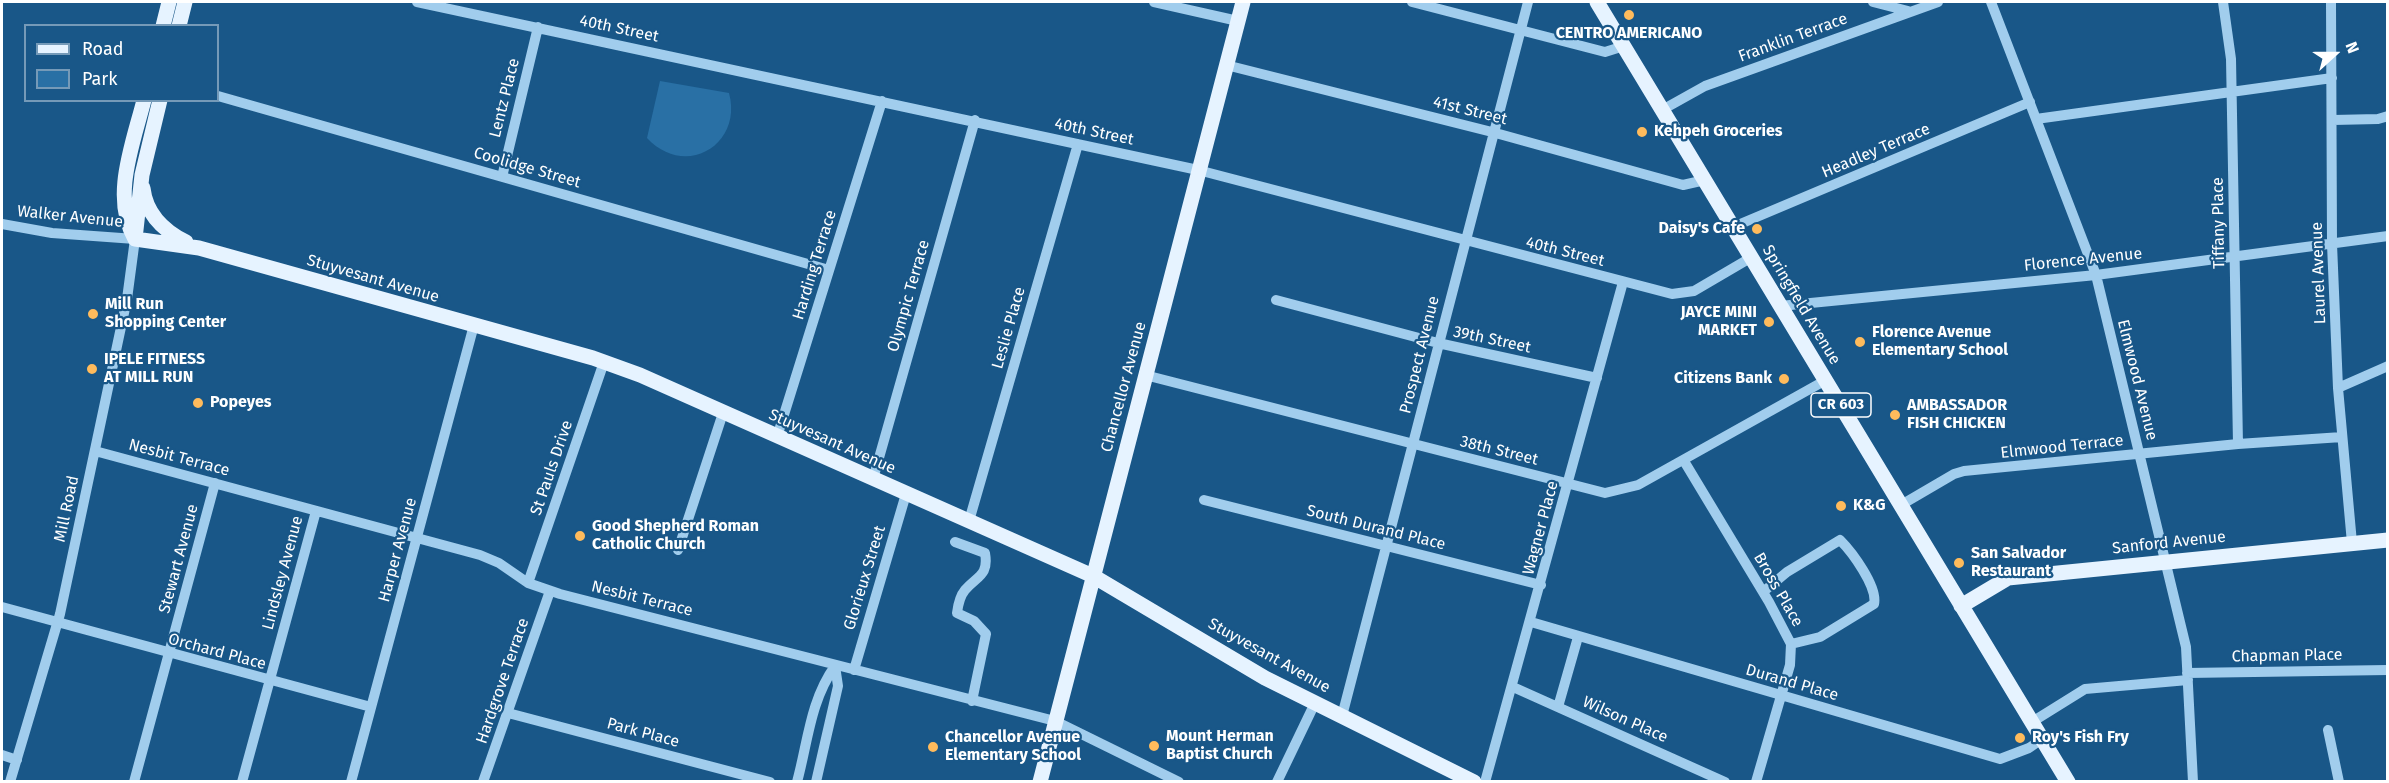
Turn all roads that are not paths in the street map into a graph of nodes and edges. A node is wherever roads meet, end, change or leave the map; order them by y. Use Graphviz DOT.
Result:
graph roads {
  1 [pos="169,2"];
  2 [pos="185,2"];
  3 [pos="417,2"];
  4 [pos="1154,2"];
  5 [pos="1243,2"];
  6 [pos="1412,2"];
  7 [pos="1527,2"];
  8 [pos="1597,2"];
  9 [pos="1874,2"];
  10 [pos="1938,2"];
  11 [pos="1991,2"];
  12 [pos="2223,2"];
  13 [pos="2331,2"];
  14 [pos="1908,11"];
  15 [pos="1238,21"];
  16 [pos="164,24"];
  17 [pos="180,24"];
  18 [pos="538,27"];
  19 [pos="1519,28"];
  20 [pos="1624,46"];
  21 [pos="1226,65"];
  22 [pos="2332,78"];
  23 [pos="2231,91"];
  24 [pos="219,96"];
  25 [pos="882,101"];
  26 [pos="144,102"];
  27 [pos="160,102"];
  28 [pos="2030,102"];
  29 [pos="1662,110"];
  30 [pos="2388,116"];
  31 [pos="2036,118"];
  32 [pos="975,120"];
  33 [pos="2333,120"];
  34 [pos="1492,132"];
  35 [pos="1078,144"];
  36 [pos="1198,170"];
  37 [pos="142,175"];
  38 [pos="502,177"];
  39 [pos="1705,180"];
  40 [pos="2,224"];
  41 [pos="1733,227"];
  42 [pos="2388,236"];
  43 [pos="135,239"];
  44 [pos="1464,241"];
  45 [pos="2332,244"];
  46 [pos="199,248"];
  47 [pos="1752,257"];
  48 [pos="2234,257"];
  49 [pos="829,270"];
  50 [pos="2096,275"];
  51 [pos="1623,282"];
  52 [pos="1276,300"];
  53 [pos="1780,306"];
  54 [pos="474,326"];
  55 [pos="1438,343"];
  56 [pos="604,362"];
  57 [pos="2388,366"];
  58 [pos="1145,375"];
  59 [pos="1597,378"];
  60 [pos="1826,380"];
  61 [pos="2338,388"];
  62 [pos="723,413"];
  63 [pos="777,437"];
  64 [pos="2342,437"];
  65 [pos="2238,444"];
  66 [pos="1412,445"];
  67 [pos="95,451"];
  68 [pos="2140,454"];
  69 [pos="1684,460"];
  70 [pos="873,479"];
  71 [pos="215,483"];
  72 [pos="1568,484"];
  73 [pos="906,494"];
  74 [pos="1204,501"];
  75 [pos="1901,506"];
  76 [pos="316,511"];
  77 [pos="969,521"];
  78 [pos="416,538"];
  79 [pos="2388,540"];
  80 [pos="955,542"];
  81 [pos="2352,543"];
  82 [pos="1386,546"];
  83 [pos="678,550"];
  84 [pos="2166,562"];
  85 [pos="1093,576"];
  86 [pos="528,583"];
  87 [pos="1541,585"];
  88 [pos="550,591"];
  89 [pos="1763,592"];
  90 [pos="1961,606"];
  91 [pos="2,607"];
  92 [pos="1531,622"];
  93 [pos="57,624"];
  94 [pos="1578,637"];
  95 [pos="1791,644"];
  96 [pos="168,655"];
  97 [pos="835,666"];
  98 [pos="854,670"];
  99 [pos="2388,670"];
  100 [pos="2187,677"];
  101 [pos="269,682"];
  102 [pos="1513,687"];
  103 [pos="1782,695"];
  104 [pos="972,701"];
  105 [pos="1315,703"];
  106 [pos="371,707"];
  107 [pos="1558,707"];
  108 [pos="508,713"];
  109 [pos="1342,716"];
  110 [pos="1055,721"];
  111 [pos="2032,722"];
  112 [pos="2328,730"];
  113 [pos="2042,739"];
  114 [pos="2,755"];
  115 [pos="17,760"];
  116 [pos="10,782"];
  117 [pos="134,782"];
  118 [pos="242,782"];
  119 [pos="351,782"];
  120 [pos="483,782"];
  121 [pos="770,782"];
  122 [pos="797,782"];
  123 [pos="816,782"];
  124 [pos="1040,782"];
  125 [pos="1179,782"];
  126 [pos="1276,782"];
  127 [pos="1474,782"];
  128 [pos="1485,782"];
  129 [pos="1725,782"];
  130 [pos="1756,782"];
  131 [pos="2068,782"];
  132 [pos="2193,782"];
  133 [pos="2339,782"];
  1 -- 16 [label="main road"];
  2 -- 17 [label="main road"];
  3 -- 18 [label="street, 40th Street"];
  4 -- 15 [label="street"];
  5 -- 15 [label="main road, Chancellor Avenue"];
  6 -- 19 [label="street"];
  7 -- 19 [label="street, Prospect Avenue"];
  8 -- 20 [label="main road, Springfield Avenue / CR 603"];
  9 -- 14 [label="street"];
  10 -- 14 [label="street, Franklin Terrace"];
  11 -- 28 [label="street, Elmwood Avenue"];
  12 -- 23 [label="street, Tiffany Place"];
  13 -- 22 [label="street, Laurel Avenue"];
  14 -- 29 [label="street, Franklin Terrace"];
  15 -- 21 [label="main road, Chancellor Avenue"];
  18 -- 25 [label="street, 40th Street"];
  18 -- 38 [label="street, Lentz Place"];
  19 -- 20 [label="street"];
  19 -- 34 [label="street, Prospect Avenue"];
  20 -- 29 [label="main road, Springfield Avenue / CR 603"];
  21 -- 34 [label="street, 41st Street"];
  21 -- 36 [label="main road, Chancellor Avenue"];
  22 -- 23 [label="street"];
  22 -- 33 [label="street, Laurel Avenue"];
  23 -- 31 [label="street"];
  23 -- 48 [label="street, Tiffany Place"];
  24 -- 38 [label="street, Coolidge Street"];
  25 -- 32 [label="street, 40th Street"];
  25 -- 49 [label="street, Harding Terrace"];
  26 -- 43 [label="main road"];
  27 -- 37 [label="main road"];
  28 -- 31 [label="street, Elmwood Avenue"];
  28 -- 41 [label="street, Headley Terrace"];
  29 -- 39 [label="main road, Springfield Avenue / CR 603"];
  30 -- 33 [label="street"];
  31 -- 50 [label="street, Elmwood Avenue"];
  32 -- 35 [label="street, 40th Street"];
  32 -- 70 [label="street, Olympic Terrace"];
  33 -- 45 [label="street, Laurel Avenue"];
  34 -- 39 [label="street, 41st Street"];
  34 -- 44 [label="street, Prospect Avenue"];
  35 -- 36 [label="street, 40th Street"];
  35 -- 77 [label="street, Leslie Place"];
  36 -- 44 [label="street, 40th Street"];
  36 -- 58 [label="main road, Chancellor Avenue"];
  37 -- 43 [label="main road"];
  37 -- 46 [label="main road"];
  38 -- 49 [label="street, Coolidge Street"];
  39 -- 41 [label="main road, Springfield Avenue / CR 603"];
  40 -- 43 [label="street, Walker Avenue"];
  41 -- 47 [label="main road, Springfield Avenue / CR 603"];
  42 -- 45 [label="street, Florence Avenue"];
  43 -- 46 [label="main road, Stuyvesant Avenue"];
  43 -- 67 [label="street, Mill Road"];
  44 -- 51 [label="street, 40th Street"];
  44 -- 55 [label="street, Prospect Avenue"];
  45 -- 48 [label="street, Florence Avenue"];
  45 -- 61 [label="street, Laurel Avenue"];
  46 -- 54 [label="main road, Stuyvesant Avenue"];
  47 -- 51 [label="street, 40th Street"];
  47 -- 53 [label="main road, Springfield Avenue / CR 603"];
  48 -- 50 [label="street, Florence Avenue"];
  48 -- 65 [label="street, Tiffany Place"];
  49 -- 63 [label="street, Harding Terrace"];
  50 -- 53 [label="street, Florence Avenue"];
  50 -- 68 [label="street, Elmwood Avenue"];
  51 -- 59 [label="street, Wagner Place"];
  52 -- 55 [label="street, 39th Street"];
  53 -- 60 [label="main road, Springfield Avenue / CR 603"];
  54 -- 56 [label="main road, Stuyvesant Avenue"];
  54 -- 78 [label="street, Harper Avenue"];
  55 -- 59 [label="street, 39th Street"];
  55 -- 66 [label="street, Prospect Avenue"];
  56 -- 62 [label="main road, Stuyvesant Avenue"];
  56 -- 86 [label="street, St Pauls Drive"];
  57 -- 61 [label="street"];
  58 -- 66 [label="street, 38th Street"];
  58 -- 85 [label="main road, Chancellor Avenue"];
  59 -- 72 [label="street, Wagner Place"];
  60 -- 69 [label="street, 38th Street"];
  60 -- 75 [label="main road, Springfield Avenue / CR 603"];
  61 -- 64 [label="street, Laurel Avenue"];
  62 -- 63 [label="main road, Stuyvesant Avenue"];
  62 -- 83 [label="street"];
  63 -- 70 [label="main road, Stuyvesant Avenue"];
  64 -- 65 [label="street, Elmwood Terrace"];
  64 -- 81 [label="street, Laurel Avenue"];
  65 -- 68 [label="street, Elmwood Terrace"];
  66 -- 72 [label="street, 38th Street"];
  66 -- 82 [label="street, Prospect Avenue"];
  67 -- 71 [label="street, Nesbit Terrace"];
  67 -- 93 [label="street, Mill Road"];
  68 -- 75 [label="street, Elmwood Terrace"];
  68 -- 84 [label="street, Elmwood Avenue"];
  69 -- 72 [label="street, 38th Street"];
  69 -- 89 [label="street, Bross Place"];
  70 -- 73 [label="main road, Stuyvesant Avenue"];
  71 -- 76 [label="street, Nesbit Terrace"];
  71 -- 96 [label="street, Stewart Avenue"];
  72 -- 87 [label="street, Wagner Place"];
  73 -- 77 [label="main road, Stuyvesant Avenue"];
  73 -- 98 [label="street, Glorieux Street"];
  74 -- 82 [label="street, South Durand Place"];
  75 -- 90 [label="main road, Springfield Avenue / CR 603"];
  76 -- 78 [label="street, Nesbit Terrace"];
  76 -- 101 [label="street, Lindsley Avenue"];
  77 -- 85 [label="main road, Stuyvesant Avenue"];
  78 -- 86 [label="street, Nesbit Terrace"];
  78 -- 106 [label="street, Harper Avenue"];
  79 -- 81 [label="main road, Sanford Avenue"];
  80 -- 104 [label="street"];
  81 -- 84 [label="main road, Sanford Avenue"];
  82 -- 87 [label="street, South Durand Place"];
  82 -- 109 [label="street, Prospect Avenue"];
  84 -- 90 [label="main road, Sanford Avenue"];
  84 -- 100 [label="street, Elmwood Avenue"];
  85 -- 105 [label="main road, Stuyvesant Avenue"];
  85 -- 110 [label="main road, Chancellor Avenue"];
  86 -- 88 [label="street, Nesbit Terrace"];
  87 -- 92 [label="street, Wagner Place"];
  88 -- 97 [label="street, Nesbit Terrace"];
  88 -- 108 [label="street, Hardgrove Terrace"];
  89 -- 95 [label="street, Bross Place"];
  89 -- 95 [label="street"];
  90 -- 111 [label="main road, Springfield Avenue / CR 603"];
  91 -- 93 [label="street, Orchard Place"];
  92 -- 94 [label="street, Durand Place"];
  92 -- 102 [label="street, Wagner Place"];
  93 -- 96 [label="street, Orchard Place"];
  93 -- 115 [label="street, Mill Road"];
  94 -- 103 [label="street, Durand Place"];
  94 -- 107 [label="street"];
  95 -- 103 [label="street, Bross Place"];
  96 -- 101 [label="street, Orchard Place"];
  96 -- 117 [label="street, Stewart Avenue"];
  97 -- 98 [label="street, Nesbit Terrace"];
  97 -- 122 [label="street"];
  97 -- 123 [label="street"];
  98 -- 104 [label="street, Nesbit Terrace"];
  99 -- 100 [label="street, Chapman Place"];
  100 -- 111 [label="street, Chapman Place"];
  100 -- 132 [label="street, Elmwood Avenue"];
  101 -- 106 [label="street, Orchard Place"];
  101 -- 118 [label="street, Lindsley Avenue"];
  102 -- 107 [label="street, Wilson Place"];
  102 -- 128 [label="street, Wagner Place"];
  103 -- 113 [label="street, Durand Place"];
  103 -- 130 [label="street, Bross Place"];
  104 -- 110 [label="street, Nesbit Terrace"];
  105 -- 109 [label="main road, Stuyvesant Avenue"];
  105 -- 126 [label="street"];
  106 -- 119 [label="street, Harper Avenue"];
  107 -- 129 [label="street, Wilson Place"];
  108 -- 120 [label="street, Hardgrove Terrace"];
  108 -- 121 [label="street, Park Place"];
  109 -- 127 [label="main road, Stuyvesant Avenue"];
  110 -- 124 [label="main road, Chancellor Avenue"];
  110 -- 125 [label="street, Nesbit Terrace"];
  111 -- 113 [label="main road, Springfield Avenue / CR 603"];
  112 -- 133 [label="street"];
  113 -- 131 [label="main road, Springfield Avenue / CR 603"];
  114 -- 115 [label="street"];
  115 -- 116 [label="street, Mill Road"];
}
